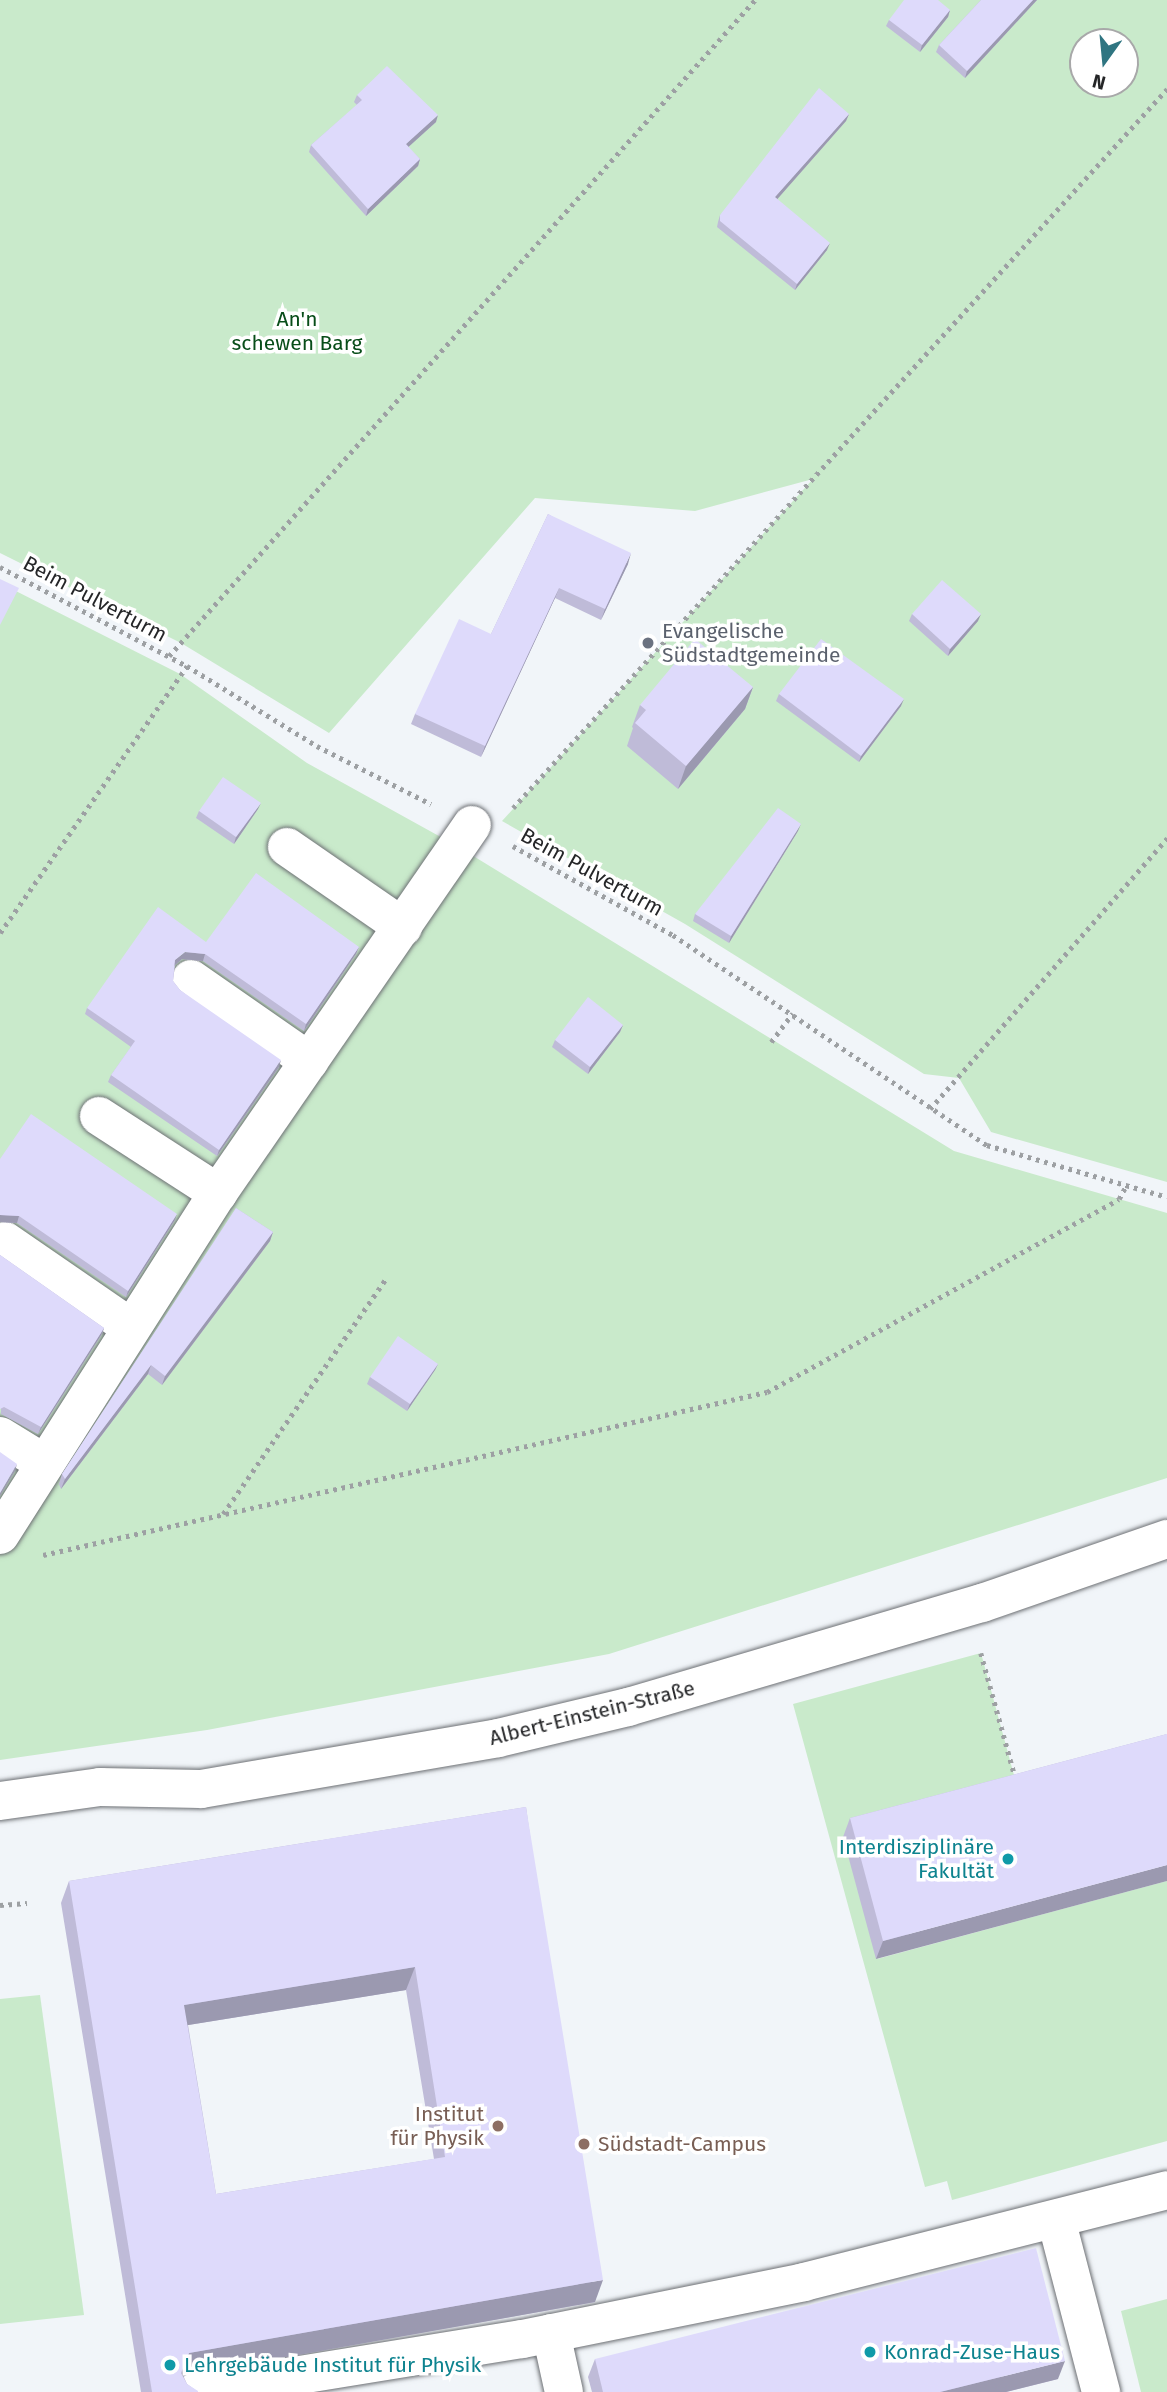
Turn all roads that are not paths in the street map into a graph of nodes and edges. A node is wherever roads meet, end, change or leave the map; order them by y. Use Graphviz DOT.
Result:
graph roads {
  1 [pos="481,830"];
  2 [pos="287,847"];
  3 [pos="403,927"];
  4 [pos="191,979"];
  5 [pos="309,1061"];
  6 [pos="99,1116"];
  7 [pos="218,1193"];
  8 [pos="5,1241"];
  9 [pos="130,1327"];
  10 [pos="0,1436"];
  11 [pos="44,1463"];
  12 [pos="1167,1539"];
  13 [pos="14,1547"];
  14 [pos="0,1801"];
  15 [pos="1167,2190"];
  16 [pos="1056,2219"];
  17 [pos="551,2333"];
  18 [pos="195,2392"];
  19 [pos="564,2392"];
  20 [pos="1101,2392"];
  1 -- 3 [label="street"];
  2 -- 3 [label="street"];
  3 -- 5 [label="street"];
  4 -- 5 [label="street"];
  5 -- 7 [label="street"];
  6 -- 7 [label="street"];
  7 -- 9 [label="street"];
  8 -- 9 [label="street"];
  9 -- 11 [label="street"];
  10 -- 11 [label="street"];
  11 -- 13 [label="street"];
  12 -- 14 [label="street, Albert-Einstein-Straße"];
  15 -- 16 [label="street"];
  16 -- 17 [label="street"];
  16 -- 20 [label="street"];
  17 -- 18 [label="street"];
  17 -- 19 [label="street"];
}
